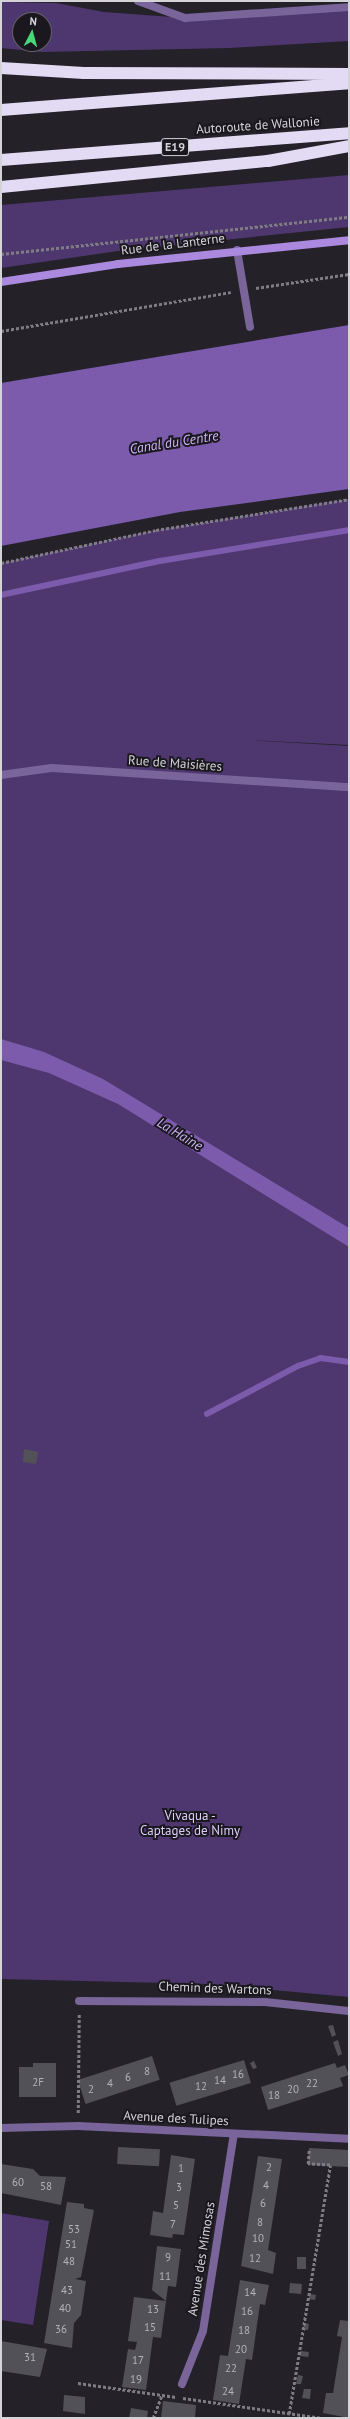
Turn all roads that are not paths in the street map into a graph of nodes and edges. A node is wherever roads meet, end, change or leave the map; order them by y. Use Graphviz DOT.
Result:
graph roads {
  1 [pos="138,1"];
  2 [pos="349,7"];
  3 [pos="1,68"];
  4 [pos="349,74"];
  5 [pos="349,83"];
  6 [pos="1,110"];
  7 [pos="349,133"];
  8 [pos="349,146"];
  9 [pos="1,160"];
  10 [pos="1,187"];
  11 [pos="349,240"];
  12 [pos="237,250"];
  13 [pos="1,282"];
  14 [pos="250,327"];
  15 [pos="1,775"];
  16 [pos="349,787"];
  17 [pos="79,2001"];
  18 [pos="349,2011"];
  19 [pos="1,2128"];
  20 [pos="234,2134"];
  21 [pos="349,2139"];
  22 [pos="182,2384"];
  1 -- 2 [label="street"];
  3 -- 4 [label="highway"];
  5 -- 6 [label="highway"];
  7 -- 9 [label="highway, Autoroute de Wallonie / E19"];
  8 -- 10 [label="highway"];
  11 -- 12 [label="main road, Rue de la Lanterne"];
  12 -- 13 [label="main road, Rue de la Lanterne"];
  12 -- 14 [label="street"];
  15 -- 16 [label="street, Rue de Maisières"];
  17 -- 18 [label="street, Chemin des Wartons"];
  19 -- 20 [label="street, Avenue des Tulipes"];
  20 -- 21 [label="street, Avenue des Tulipes"];
  20 -- 22 [label="street, Avenue des Mimosas"];
}
